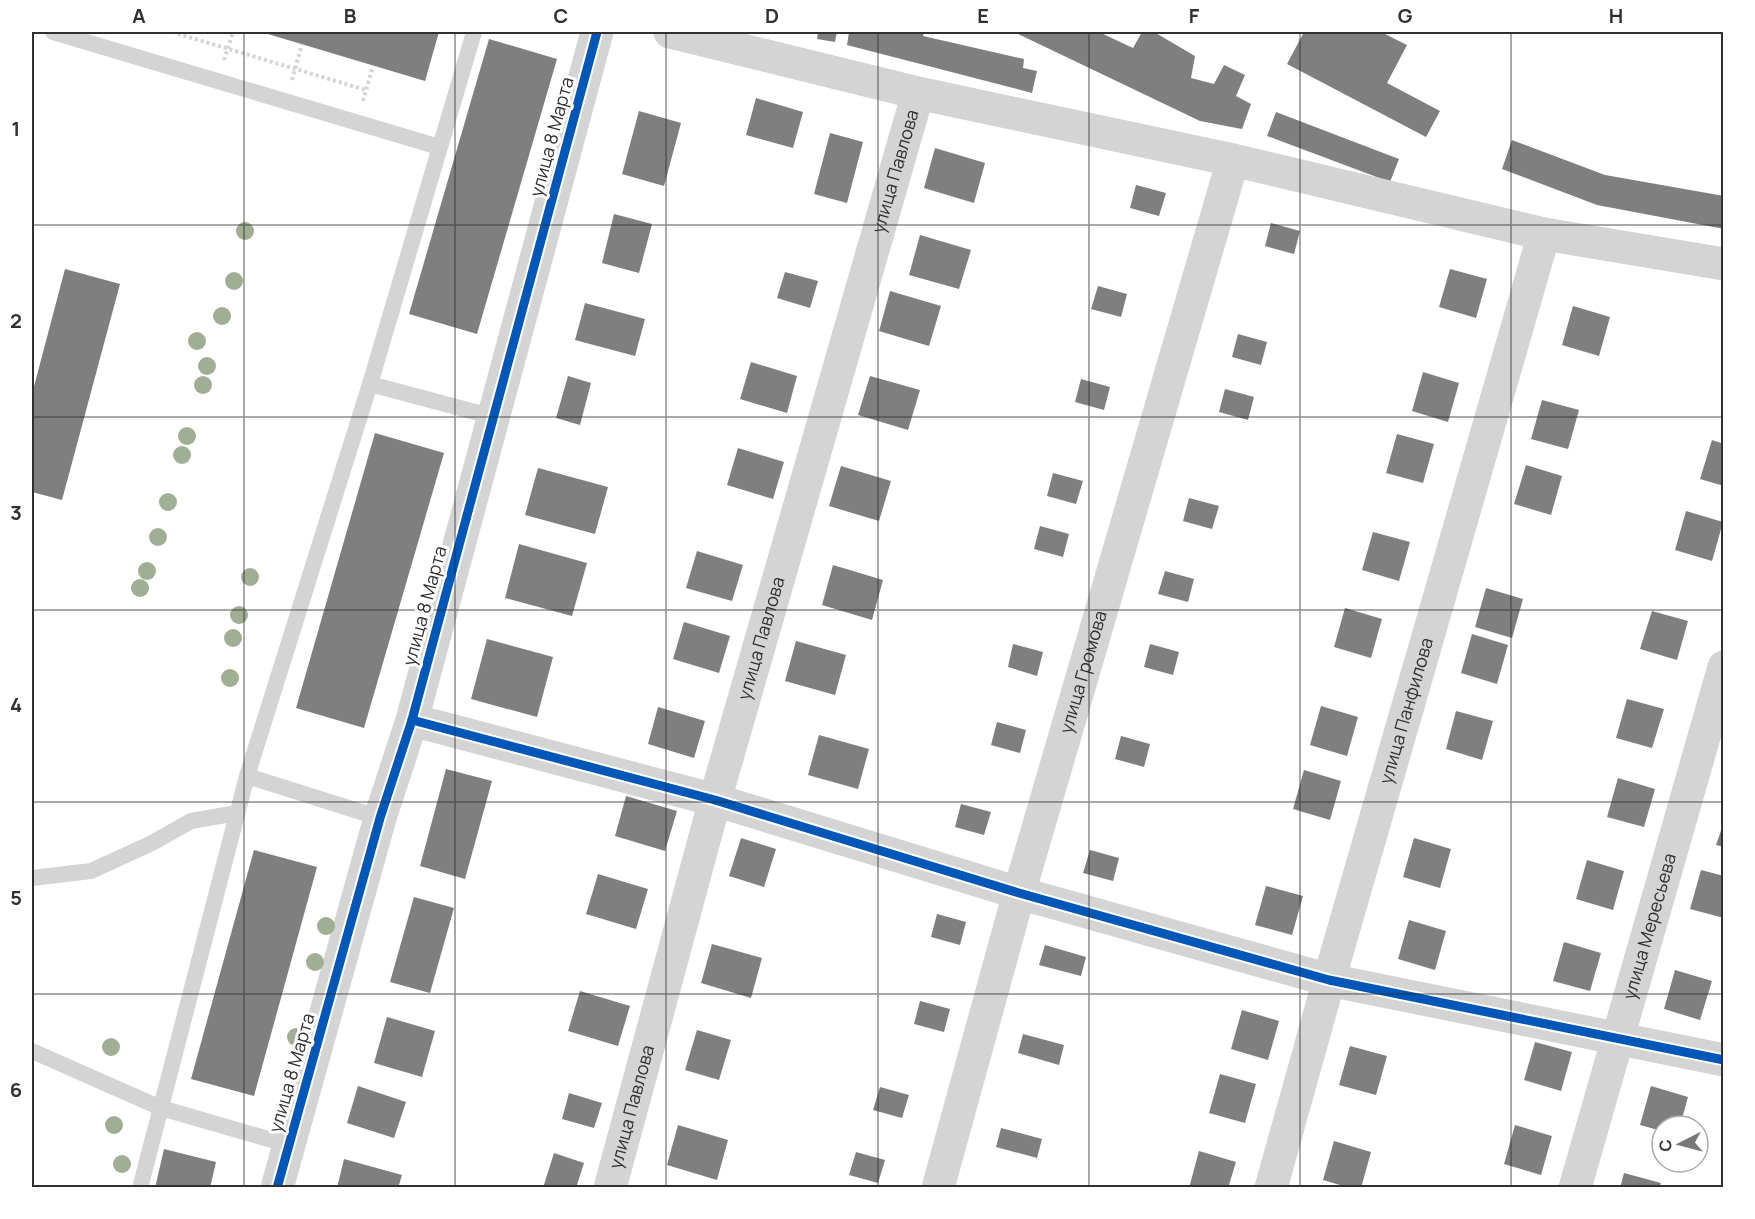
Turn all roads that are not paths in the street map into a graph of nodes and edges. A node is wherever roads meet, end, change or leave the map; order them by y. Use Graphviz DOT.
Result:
graph roads {
  1 [pos="52,32"];
  2 [pos="474,32"];
  3 [pos="597,32"];
  4 [pos="670,32"];
  5 [pos="918,93"];
  6 [pos="439,147"];
  7 [pos="1233,160"];
  8 [pos="1544,234"];
  9 [pos="1724,264"];
  10 [pos="370,384"];
  11 [pos="494,417"];
  12 [pos="1724,667"];
  13 [pos="412,720"];
  14 [pos="247,776"];
  15 [pos="715,800"];
  16 [pos="237,813"];
  17 [pos="380,818"];
  18 [pos="32,878"];
  19 [pos="1019,893"];
  20 [pos="1329,980"];
  21 [pos="1618,1039"];
  22 [pos="32,1051"];
  23 [pos="1724,1060"];
  24 [pos="160,1108"];
  25 [pos="289,1145"];
  26 [pos="140,1188"];
  27 [pos="277,1188"];
  28 [pos="610,1188"];
  29 [pos="938,1188"];
  30 [pos="1271,1188"];
  31 [pos="1575,1188"];
  1 -- 6 [label="lane"];
  2 -- 6 [label="lane"];
  3 -- 11 [label="street, улица 8 Марта"];
  4 -- 5 [label="street"];
  5 -- 7 [label="street"];
  5 -- 15 [label="street, улица Павлова"];
  6 -- 10 [label="lane"];
  7 -- 8 [label="street"];
  7 -- 19 [label="street, улица Громова"];
  8 -- 9 [label="street"];
  8 -- 20 [label="street, улица Панфилова"];
  10 -- 11 [label="lane"];
  10 -- 14 [label="lane"];
  11 -- 13 [label="street, улица 8 Марта"];
  12 -- 21 [label="street, улица Мересьева"];
  13 -- 15 [label="street"];
  13 -- 17 [label="street, улица 8 Марта"];
  14 -- 16 [label="lane"];
  14 -- 17 [label="lane"];
  15 -- 19 [label="street"];
  15 -- 28 [label="street, улица Павлова"];
  16 -- 18 [label="lane"];
  16 -- 24 [label="lane"];
  17 -- 25 [label="street, улица 8 Марта"];
  19 -- 20 [label="street"];
  19 -- 29 [label="street, улица Громова"];
  20 -- 21 [label="street"];
  20 -- 30 [label="street, улица Панфилова"];
  21 -- 23 [label="street"];
  21 -- 31 [label="street, улица Мересьева"];
  22 -- 24 [label="lane"];
  24 -- 25 [label="lane"];
  24 -- 26 [label="lane"];
  25 -- 27 [label="street, улица 8 Марта"];
}
